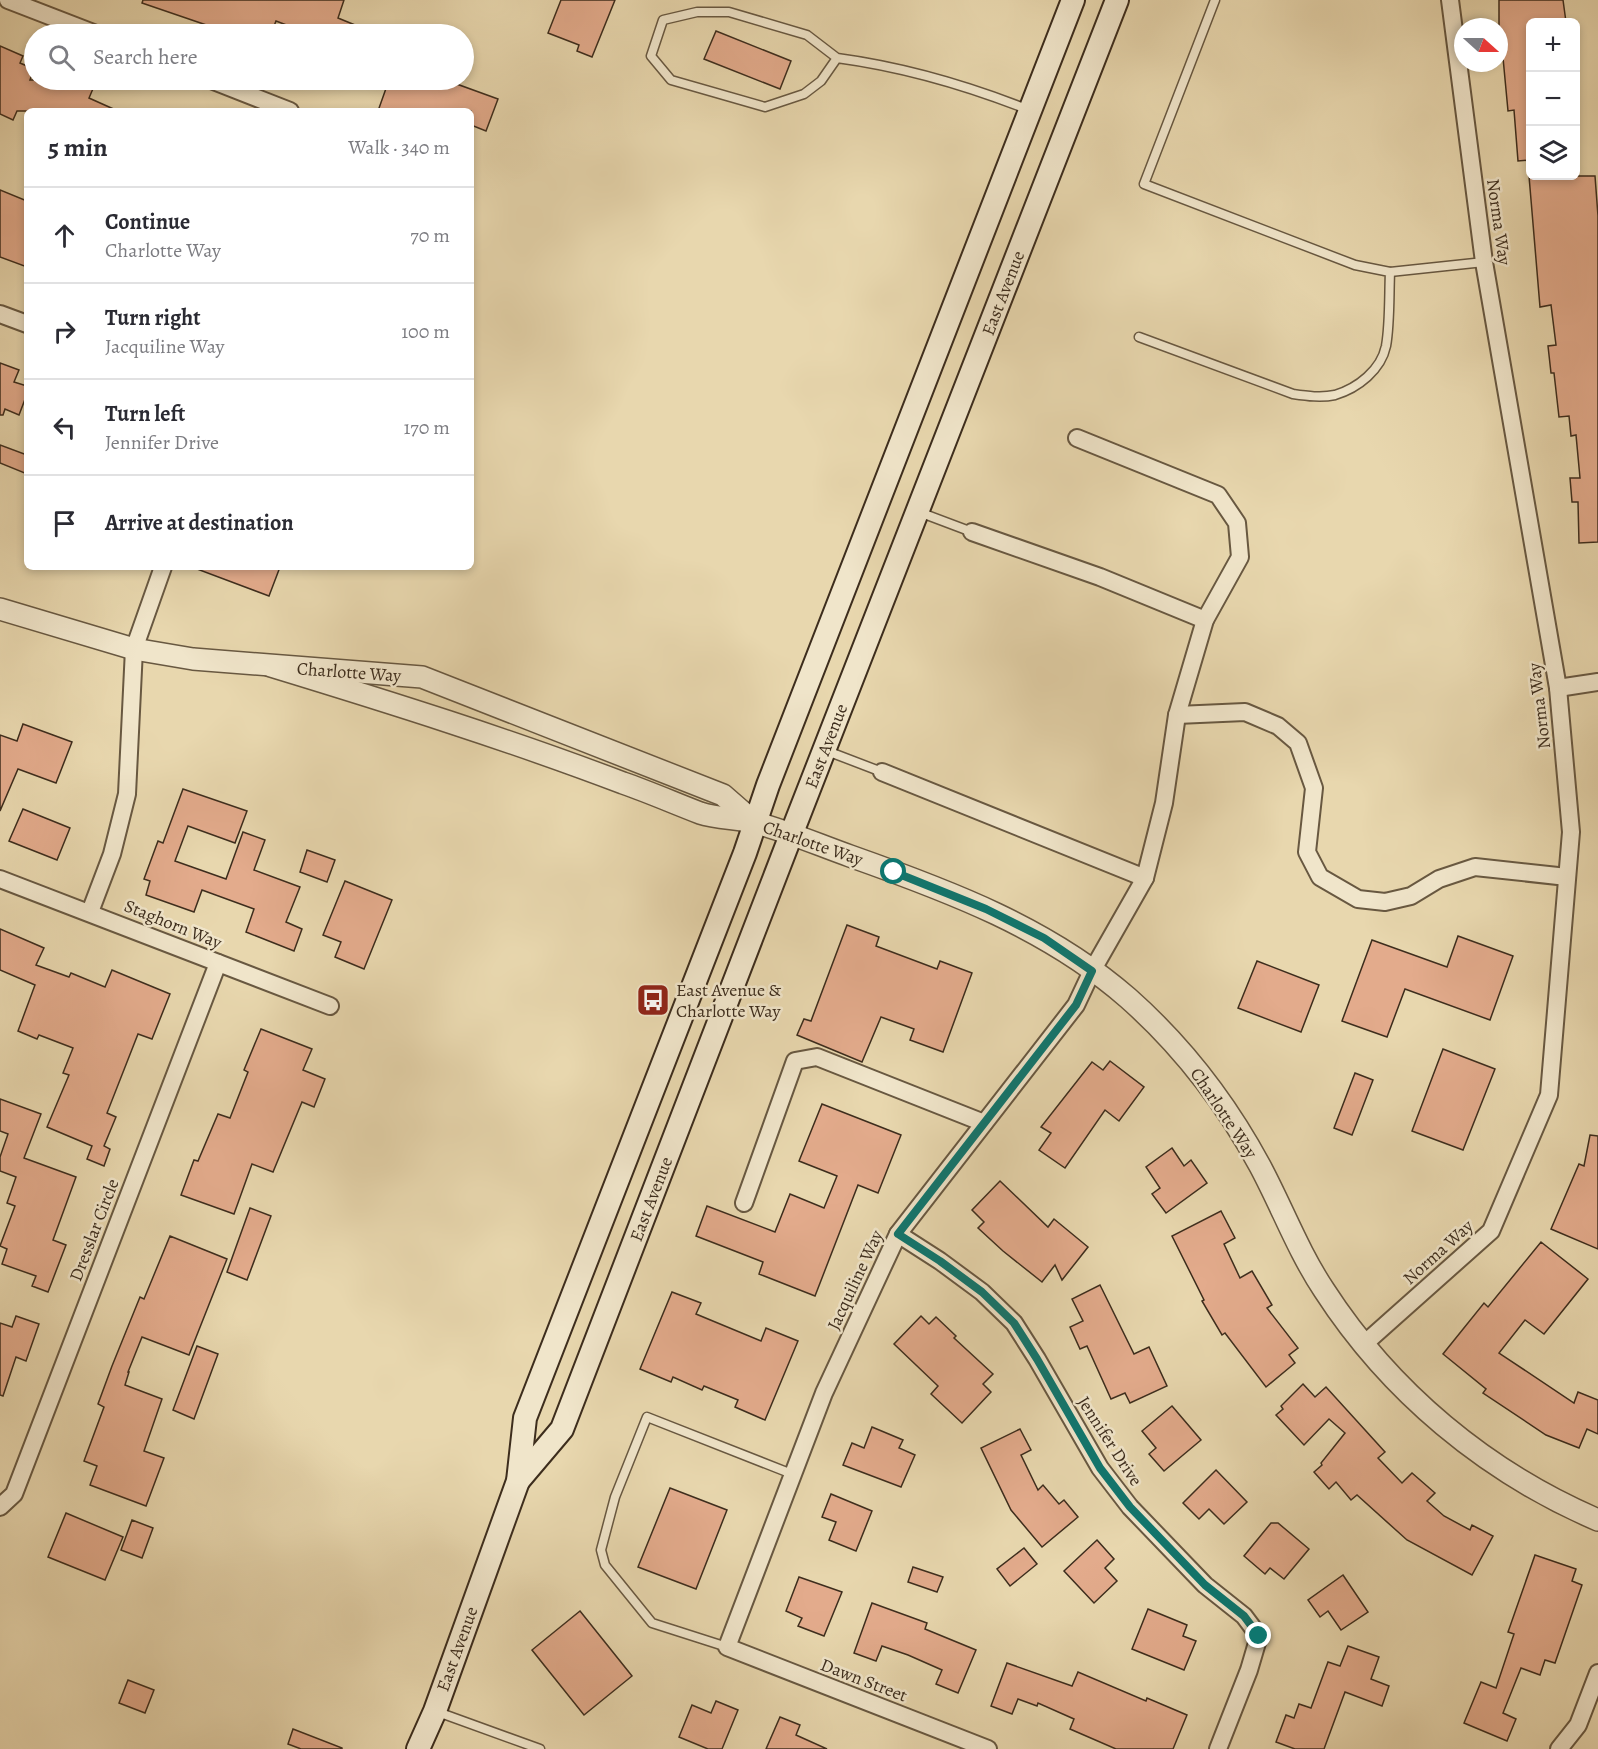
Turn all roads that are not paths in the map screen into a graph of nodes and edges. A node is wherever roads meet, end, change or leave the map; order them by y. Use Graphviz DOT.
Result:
graph roads {
  1 [pos="8,0"];
  2 [pos="1073,0"];
  3 [pos="1117,0"];
  4 [pos="1215,0"];
  5 [pos="1450,0"];
  6 [pos="70,24"];
  7 [pos="837,58"];
  8 [pos="236,90"];
  9 [pos="282,108"];
  10 [pos="1030,110"];
  11 [pos="1484,262"];
  12 [pos="1390,272"];
  13 [pos="0,314"];
  14 [pos="24,323"];
  15 [pos="1139,337"];
  16 [pos="1077,438"];
  17 [pos="918,511"];
  18 [pos="972,532"];
  19 [pos="162,570"];
  20 [pos="0,609"];
  21 [pos="1204,620"];
  22 [pos="134,649"];
  23 [pos="271,666"];
  24 [pos="1598,682"];
  25 [pos="1558,688"];
  26 [pos="1177,715"];
  27 [pos="824,750"];
  28 [pos="882,772"];
  29 [pos="754,823"];
  30 [pos="791,835"];
  31 [pos="1567,877"];
  32 [pos="1145,878"];
  33 [pos="0,879"];
  34 [pos="90,912"];
  35 [pos="218,963"];
  36 [pos="1092,971"];
  37 [pos="330,1006"];
  38 [pos="984,1123"];
  39 [pos="744,1203"];
  40 [pos="898,1234"];
  41 [pos="1363,1345"];
  42 [pos="792,1474"];
  43 [pos="518,1481"];
  44 [pos="0,1507"];
  45 [pos="1598,1520"];
  46 [pos="727,1647"];
  47 [pos="1598,1673"];
  48 [pos="435,1711"];
  49 [pos="418,1749"];
  50 [pos="540,1749"];
  51 [pos="988,1749"];
  52 [pos="1218,1749"];
  53 [pos="1559,1749"];
  1 -- 6 [label="street"];
  2 -- 10 [label="main road, East Avenue"];
  3 -- 17 [label="main road, East Avenue"];
  4 -- 12 [label="lane"];
  5 -- 11 [label="street, Norma Way"];
  7 -- 7 [label="lane"];
  7 -- 10 [label="lane"];
  8 -- 9 [label="street"];
  10 -- 29 [label="main road, East Avenue"];
  11 -- 12 [label="lane"];
  11 -- 25 [label="street, Norma Way"];
  12 -- 15 [label="lane"];
  13 -- 14 [label="street"];
  16 -- 21 [label="street, Jacquiline Way"];
  17 -- 18 [label="lane"];
  17 -- 27 [label="main road, East Avenue"];
  18 -- 21 [label="street"];
  19 -- 22 [label="street"];
  20 -- 22 [label="street, Charlotte Way"];
  21 -- 26 [label="street, Jacquiline Way"];
  22 -- 23 [label="street, Charlotte Way"];
  22 -- 34 [label="street"];
  23 -- 29 [label="street, Charlotte Way"];
  23 -- 29 [label="street, Charlotte Way"];
  24 -- 25 [label="street"];
  25 -- 31 [label="street, Norma Way"];
  26 -- 31 [label="street"];
  26 -- 32 [label="street, Jacquiline Way"];
  27 -- 28 [label="lane"];
  27 -- 30 [label="main road, East Avenue"];
  28 -- 32 [label="street"];
  29 -- 30 [label="street, Charlotte Way"];
  29 -- 43 [label="main road, East Avenue"];
  30 -- 36 [label="street, Charlotte Way"];
  30 -- 43 [label="main road, East Avenue"];
  31 -- 41 [label="street, Norma Way"];
  32 -- 36 [label="street, Jacquiline Way"];
  33 -- 34 [label="street, Staghorn Way"];
  34 -- 35 [label="street, Staghorn Way"];
  35 -- 37 [label="street, Staghorn Way"];
  35 -- 44 [label="street, Dresslar Circle"];
  36 -- 38 [label="street, Jacquiline Way"];
  36 -- 41 [label="street, Charlotte Way"];
  38 -- 39 [label="street"];
  38 -- 40 [label="street, Jacquiline Way"];
  40 -- 42 [label="street, Jacquiline Way"];
  40 -- 52 [label="street, Jennifer Drive"];
  41 -- 45 [label="street, Charlotte Way"];
  42 -- 46 [label="street, Jacquiline Way"];
  42 -- 46 [label="lane"];
  43 -- 48 [label="main road, East Avenue"];
  46 -- 51 [label="street, Dawn Street"];
  47 -- 53 [label="street"];
  48 -- 49 [label="main road, East Avenue"];
  48 -- 50 [label="lane"];
}
